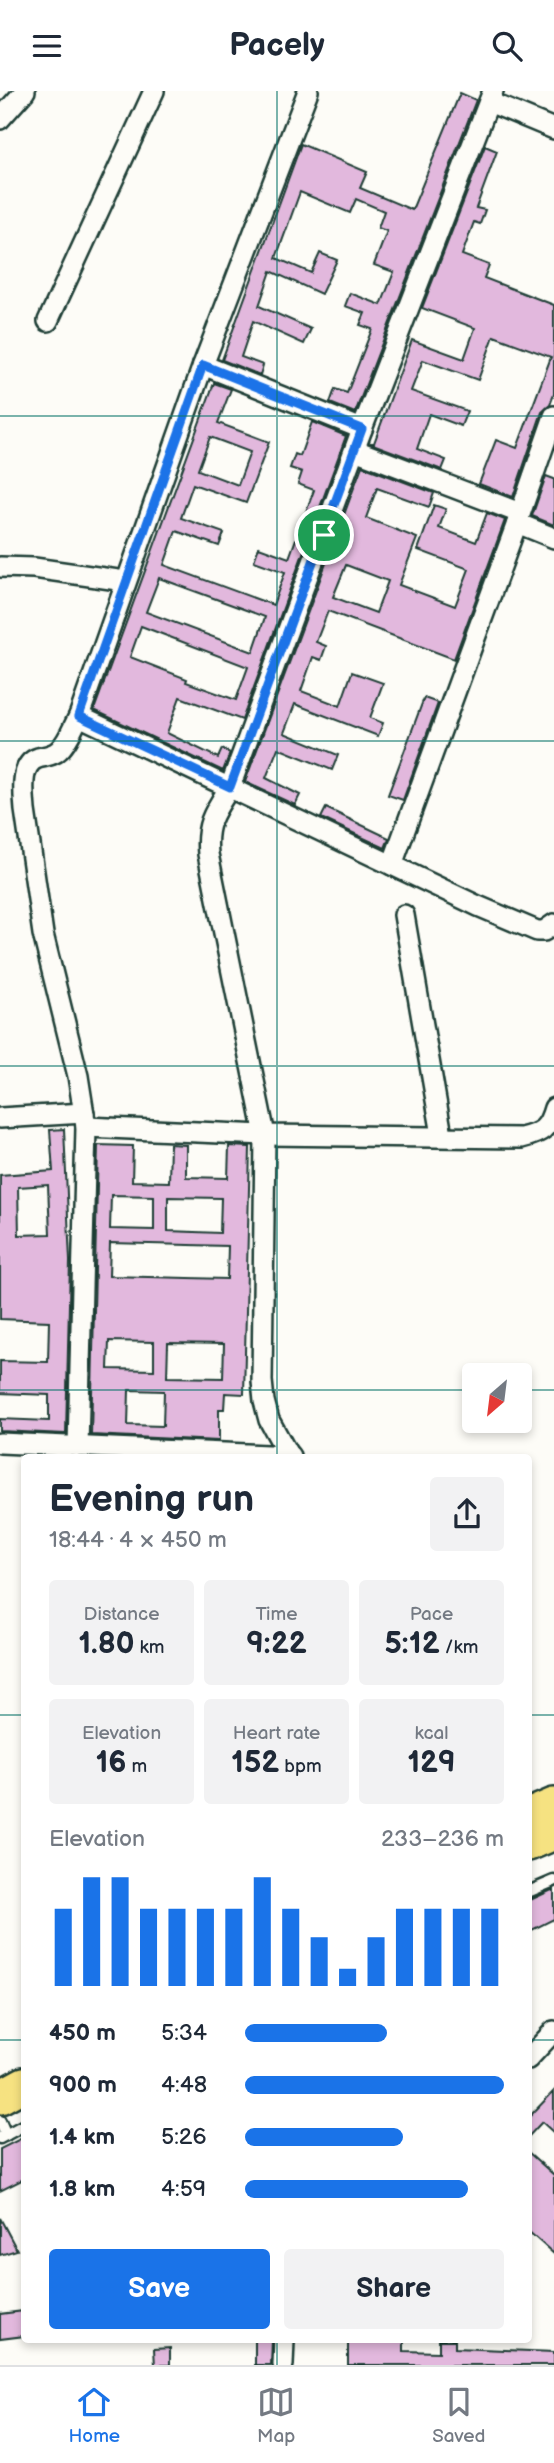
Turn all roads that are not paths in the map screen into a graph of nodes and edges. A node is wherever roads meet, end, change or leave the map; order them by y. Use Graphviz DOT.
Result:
graph roads {
  1 [pos="25,91"];
  2 [pos="155,91"];
  3 [pos="307,91"];
  4 [pos="491,97"];
  5 [pos="0,119"];
  6 [pos="554,129"];
  7 [pos="48,321"];
  8 [pos="203,365"];
  9 [pos="554,416"];
  10 [pos="362,429"];
  11 [pos="355,450"];
  12 [pos="519,518"];
  13 [pos="554,538"];
  14 [pos="0,566"];
  15 [pos="125,581"];
  16 [pos="79,716"];
  17 [pos="230,787"];
  18 [pos="392,865"];
  19 [pos="404,915"];
  20 [pos="554,924"];
  21 [pos="554,1108"];
  22 [pos="0,1118"];
  23 [pos="85,1120"];
  24 [pos="265,1135"];
  25 [pos="442,1135"];
  26 [pos="0,1443"];
  27 [pos="78,1447"];
  28 [pos="226,1454"];
  29 [pos="288,1454"];
  30 [pos="554,1805"];
  31 [pos="532,1814"];
  32 [pos="554,1833"];
  33 [pos="532,1842"];
  34 [pos="554,1881"];
  35 [pos="532,1890"];
  36 [pos="554,2031"];
  37 [pos="532,2055"];
  38 [pos="21,2061"];
  39 [pos="0,2072"];
  40 [pos="21,2086"];
  41 [pos="0,2097"];
  42 [pos="0,2120"];
  43 [pos="21,2127"];
  44 [pos="3,2136"];
  45 [pos="284,2343"];
  46 [pos="283,2365"];
  1 -- 5 [label="street"];
  2 -- 7 [label="street"];
  3 -- 8 [label="street"];
  4 -- 6 [label="street"];
  4 -- 10 [label="street"];
  8 -- 10 [label="street"];
  8 -- 15 [label="street"];
  9 -- 12 [label="street"];
  10 -- 11 [label="street"];
  11 -- 12 [label="street"];
  11 -- 17 [label="street"];
  12 -- 13 [label="street"];
  12 -- 18 [label="street"];
  14 -- 15 [label="street"];
  15 -- 16 [label="street"];
  16 -- 17 [label="street"];
  16 -- 23 [label="street"];
  17 -- 18 [label="street"];
  17 -- 24 [label="street"];
  18 -- 20 [label="street"];
  19 -- 25 [label="street"];
  21 -- 25 [label="street"];
  22 -- 23 [label="street"];
  23 -- 24 [label="street"];
  23 -- 27 [label="street"];
  24 -- 25 [label="street"];
  24 -- 29 [label="street"];
  26 -- 27 [label="street"];
  27 -- 28 [label="street"];
  30 -- 31 [label="highway"];
  32 -- 33 [label="highway"];
  34 -- 35 [label="lane"];
  36 -- 37 [label="street"];
  38 -- 39 [label="highway"];
  40 -- 41 [label="highway"];
  42 -- 44 [label="lane"];
  43 -- 44 [label="lane"];
  45 -- 46 [label="street"];
}
